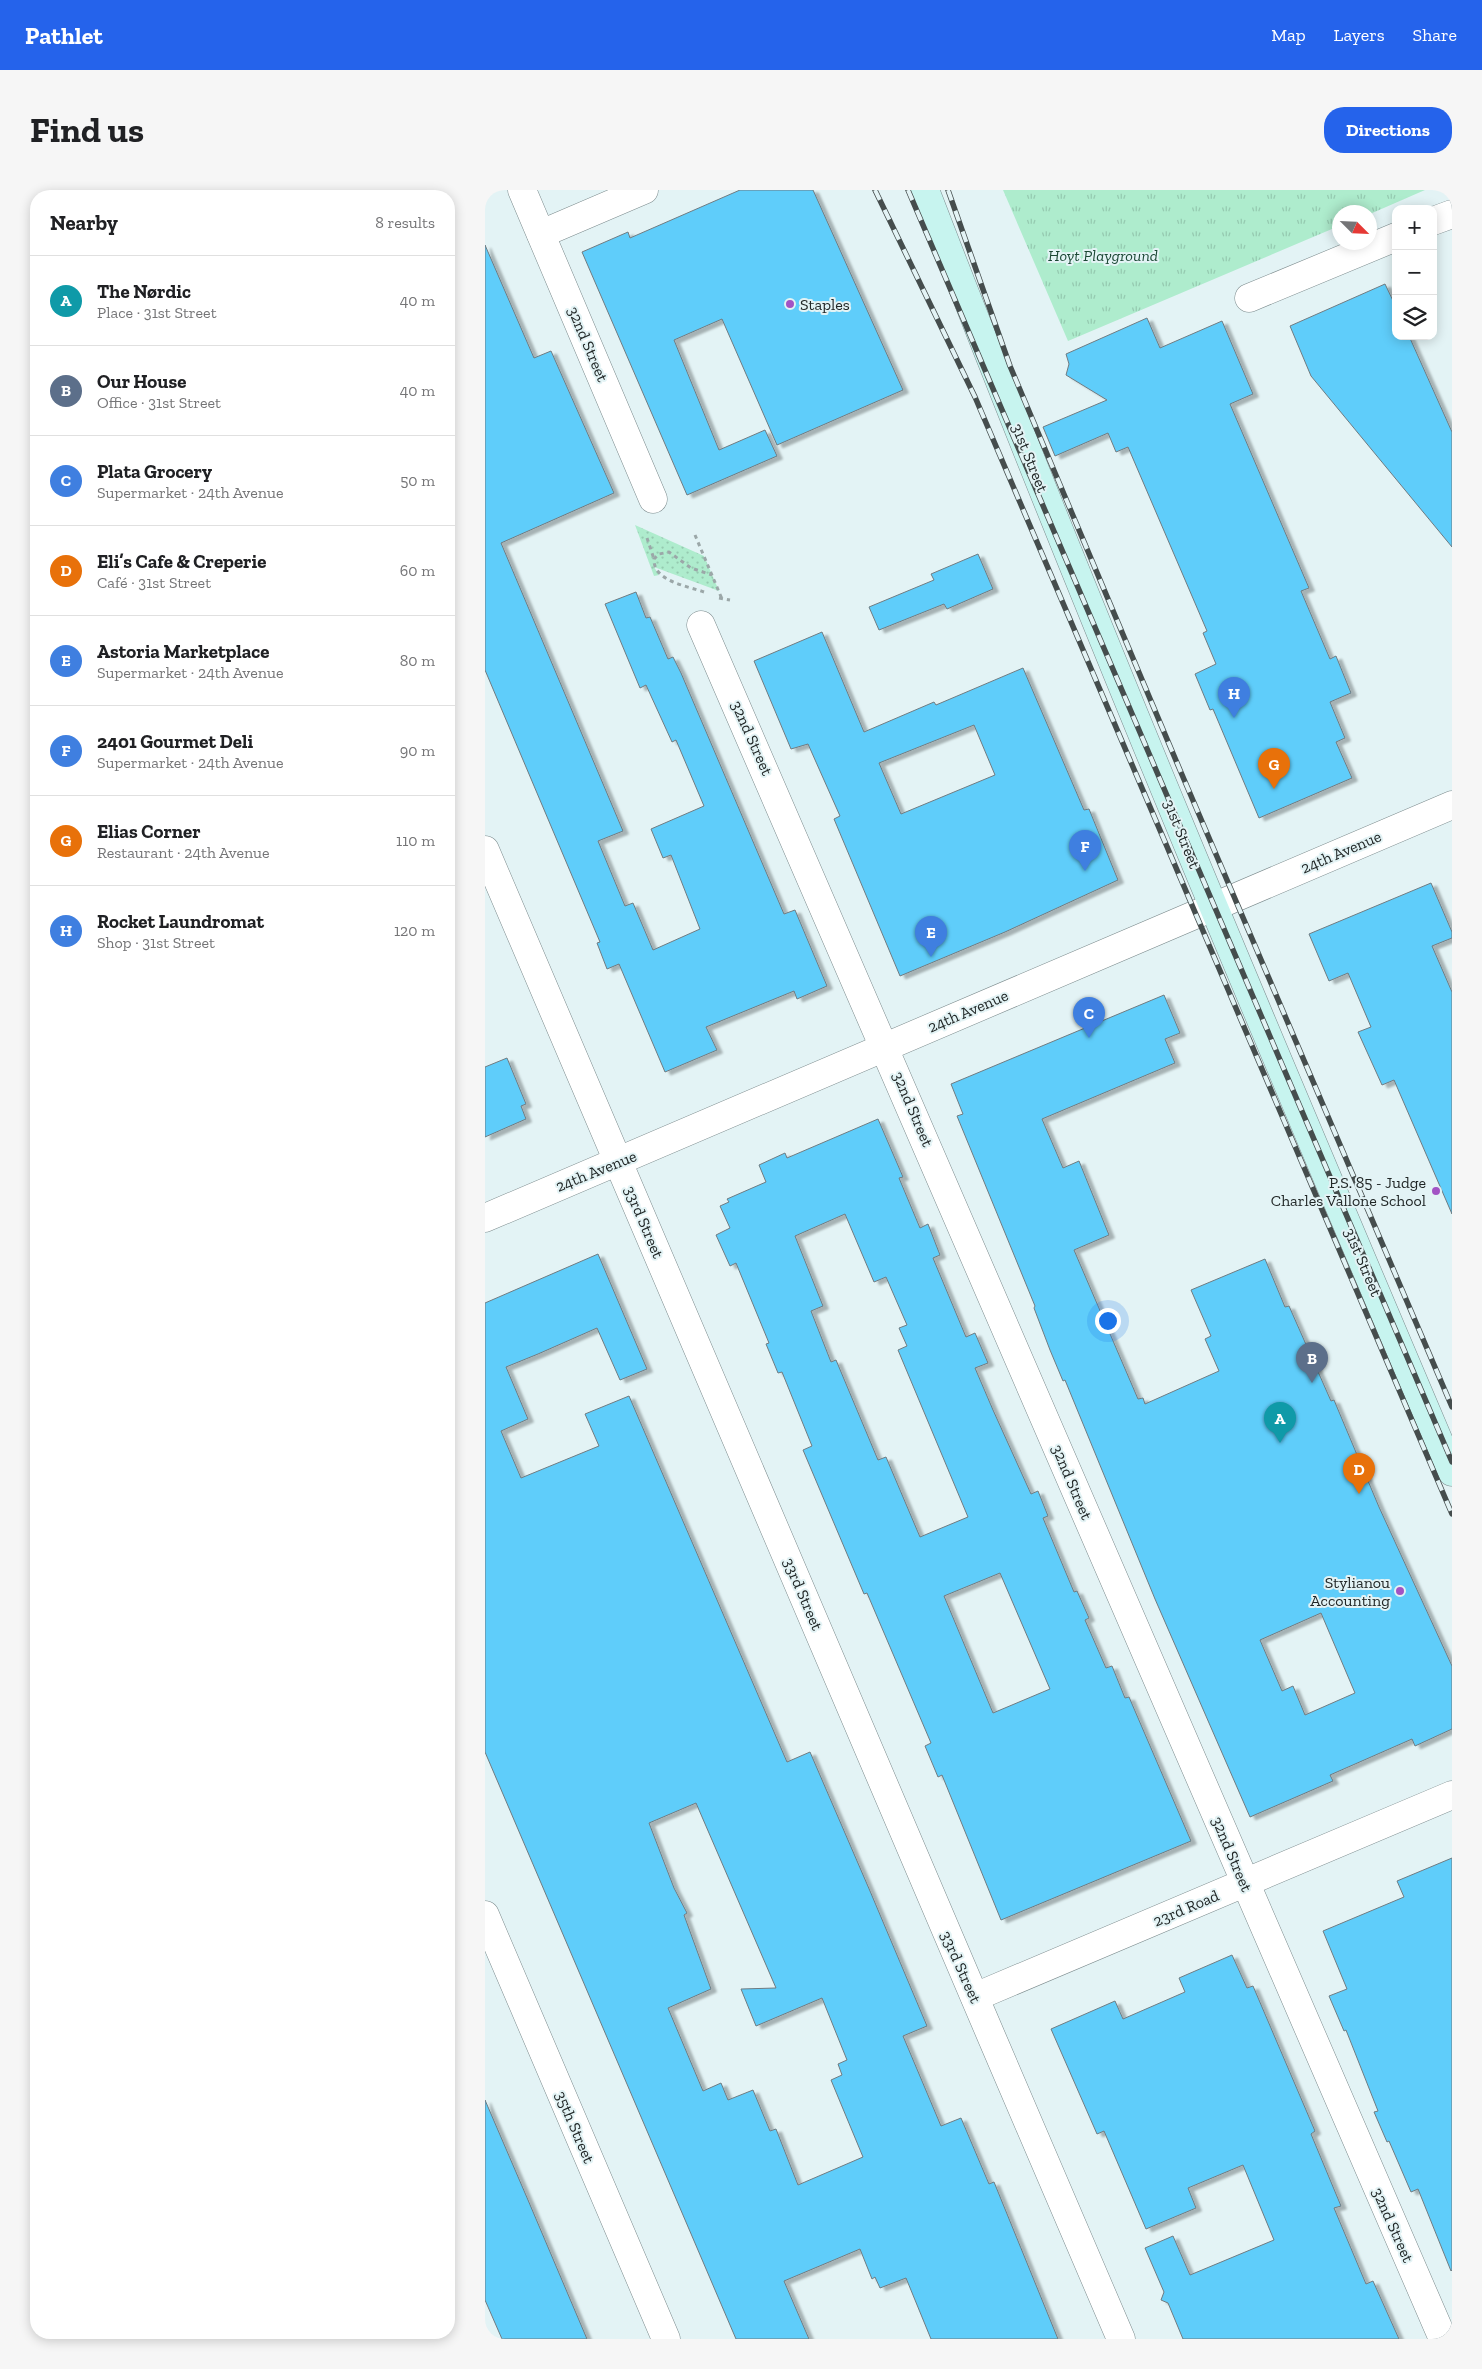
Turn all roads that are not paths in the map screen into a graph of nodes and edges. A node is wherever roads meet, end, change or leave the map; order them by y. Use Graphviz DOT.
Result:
graph roads {
  1 [pos="522,190"];
  2 [pos="644,190"];
  3 [pos="925,190"];
  4 [pos="1452,214"];
  5 [pos="1437,220"];
  6 [pos="541,234"];
  7 [pos="1392,239"];
  8 [pos="1249,298"];
  9 [pos="653,499"];
  10 [pos="701,625"];
  11 [pos="1452,805"];
  12 [pos="485,850"];
  13 [pos="1212,907"];
  14 [pos="886,1046"];
  15 [pos="618,1162"];
  16 [pos="485,1218"];
  17 [pos="1452,1472"];
  18 [pos="1452,1795"];
  19 [pos="1245,1884"];
  20 [pos="485,1916"];
  21 [pos="975,1997"];
  22 [pos="666,2339"];
  23 [pos="1121,2339"];
  24 [pos="1443,2339"];
  1 -- 6 [label="street, 32nd Street"];
  2 -- 6 [label="street"];
  3 -- 13 [label="street, 31st Street"];
  4 -- 5 [label="street"];
  6 -- 9 [label="street, 32nd Street"];
  7 -- 8 [label="street"];
  10 -- 14 [label="street, 32nd Street"];
  11 -- 13 [label="street, 24th Avenue"];
  12 -- 15 [label="street, 33rd Street"];
  13 -- 14 [label="street, 24th Avenue"];
  13 -- 17 [label="street, 31st Street"];
  14 -- 15 [label="street, 24th Avenue"];
  14 -- 19 [label="street, 32nd Street"];
  15 -- 16 [label="street, 24th Avenue"];
  15 -- 21 [label="street, 33rd Street"];
  18 -- 19 [label="street, 23rd Road"];
  19 -- 21 [label="street, 23rd Road"];
  19 -- 24 [label="street, 32nd Street"];
  20 -- 22 [label="street, 35th Street"];
  21 -- 23 [label="street, 33rd Street"];
}
